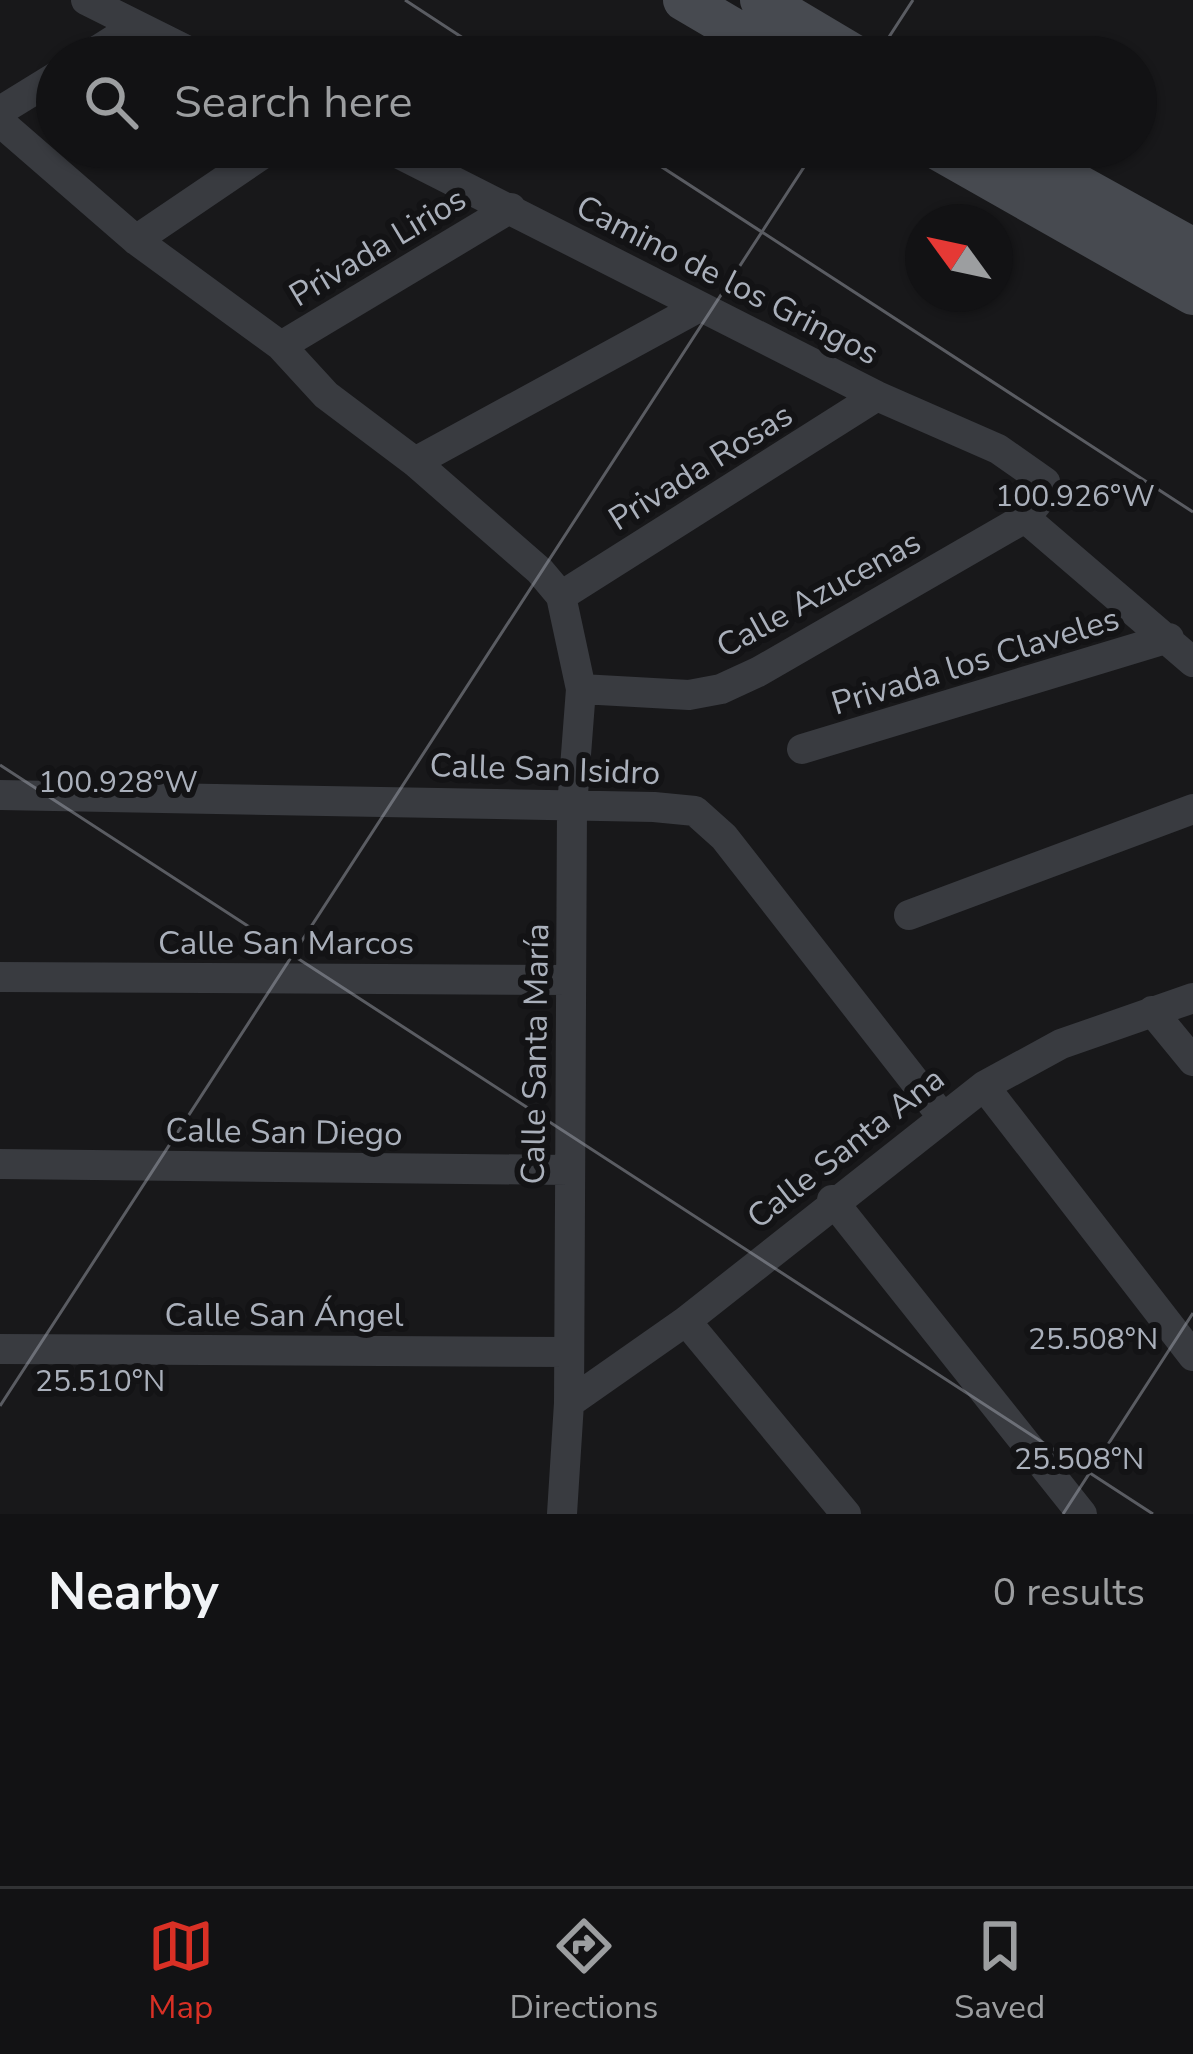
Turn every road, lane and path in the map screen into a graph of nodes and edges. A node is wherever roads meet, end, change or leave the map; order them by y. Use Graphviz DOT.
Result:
graph roads {
  1 [pos="86,0"];
  2 [pos="684,0"];
  3 [pos="761,0"];
  4 [pos="136,26"];
  5 [pos="120,36"];
  6 [pos="157,36"];
  7 [pos="745,36"];
  8 [pos="821,36"];
  9 [pos="36,89"];
  10 [pos="0,111"];
  11 [pos="0,122"];
  12 [pos="36,153"];
  13 [pos="53,168"];
  14 [pos="242,168"];
  15 [pos="429,168"];
  16 [pos="971,168"];
  17 [pos="1047,168"];
  18 [pos="511,208"];
  19 [pos="136,240"];
  20 [pos="1193,249"];
  21 [pos="1193,294"];
  22 [pos="699,307"];
  23 [pos="281,346"];
  24 [pos="877,396"];
  25 [pos="415,463"];
  26 [pos="1025,518"];
  27 [pos="561,596"];
  28 [pos="1168,638"];
  29 [pos="1193,662"];
  30 [pos="581,689"];
  31 [pos="802,749"];
  32 [pos="0,794"];
  33 [pos="572,807"];
  34 [pos="1193,809"];
  35 [pos="909,915"];
  36 [pos="0,977"];
  37 [pos="571,980"];
  38 [pos="1193,998"];
  39 [pos="1152,1011"];
  40 [pos="1193,1061"];
  41 [pos="984,1086"];
  42 [pos="941,1115"];
  43 [pos="0,1164"];
  44 [pos="568,1170"];
  45 [pos="832,1200"];
  46 [pos="686,1321"];
  47 [pos="0,1349"];
  48 [pos="568,1352"];
  49 [pos="1193,1356"];
  50 [pos="569,1403"];
  51 [pos="562,1514"];
  52 [pos="846,1514"];
  53 [pos="1082,1514"];
  1 -- 4 [label="street"];
  2 -- 7 [label="main road"];
  3 -- 8 [label="main road"];
  4 -- 5 [label="street"];
  4 -- 6 [label="street"];
  9 -- 10 [label="street"];
  11 -- 12 [label="street"];
  13 -- 19 [label="street"];
  14 -- 19 [label="street"];
  15 -- 18 [label="street, Camino de los Gringos"];
  16 -- 21 [label="main road"];
  17 -- 20 [label="main road"];
  18 -- 22 [label="street, Camino de los Gringos"];
  18 -- 23 [label="street, Privada Lirios"];
  19 -- 23 [label="street"];
  22 -- 24 [label="street, Camino de los Gringos"];
  22 -- 25 [label="street"];
  23 -- 25 [label="street"];
  24 -- 26 [label="street, Camino de los Gringos"];
  24 -- 27 [label="street, Privada Rosas"];
  25 -- 27 [label="street"];
  26 -- 28 [label="street"];
  26 -- 30 [label="street, Calle Azucenas"];
  27 -- 30 [label="street, Calle Santa María"];
  28 -- 29 [label="street"];
  28 -- 31 [label="street, Privada los Claveles"];
  30 -- 33 [label="street, Calle Santa María"];
  32 -- 33 [label="street, Calle San Isidro"];
  33 -- 37 [label="street, Calle Santa María"];
  33 -- 42 [label="street, Calle San Isidro"];
  34 -- 35 [label="street"];
  36 -- 37 [label="street, Calle San Marcos"];
  37 -- 44 [label="street, Calle Santa María"];
  38 -- 39 [label="street, Calle Santa Ana"];
  39 -- 40 [label="street"];
  39 -- 41 [label="street, Calle Santa Ana"];
  41 -- 42 [label="street, Calle Santa Ana"];
  41 -- 49 [label="street"];
  42 -- 45 [label="street, Calle Santa Ana"];
  43 -- 44 [label="street, Calle San Diego"];
  44 -- 48 [label="street, Calle Santa María"];
  45 -- 46 [label="street, Calle Santa Ana"];
  45 -- 53 [label="street"];
  46 -- 50 [label="street, Calle Santa Ana"];
  46 -- 52 [label="street"];
  47 -- 48 [label="street, Calle San Ángel"];
  48 -- 50 [label="street, Calle Santa María"];
  50 -- 51 [label="street, Calle Santa María"];
}
